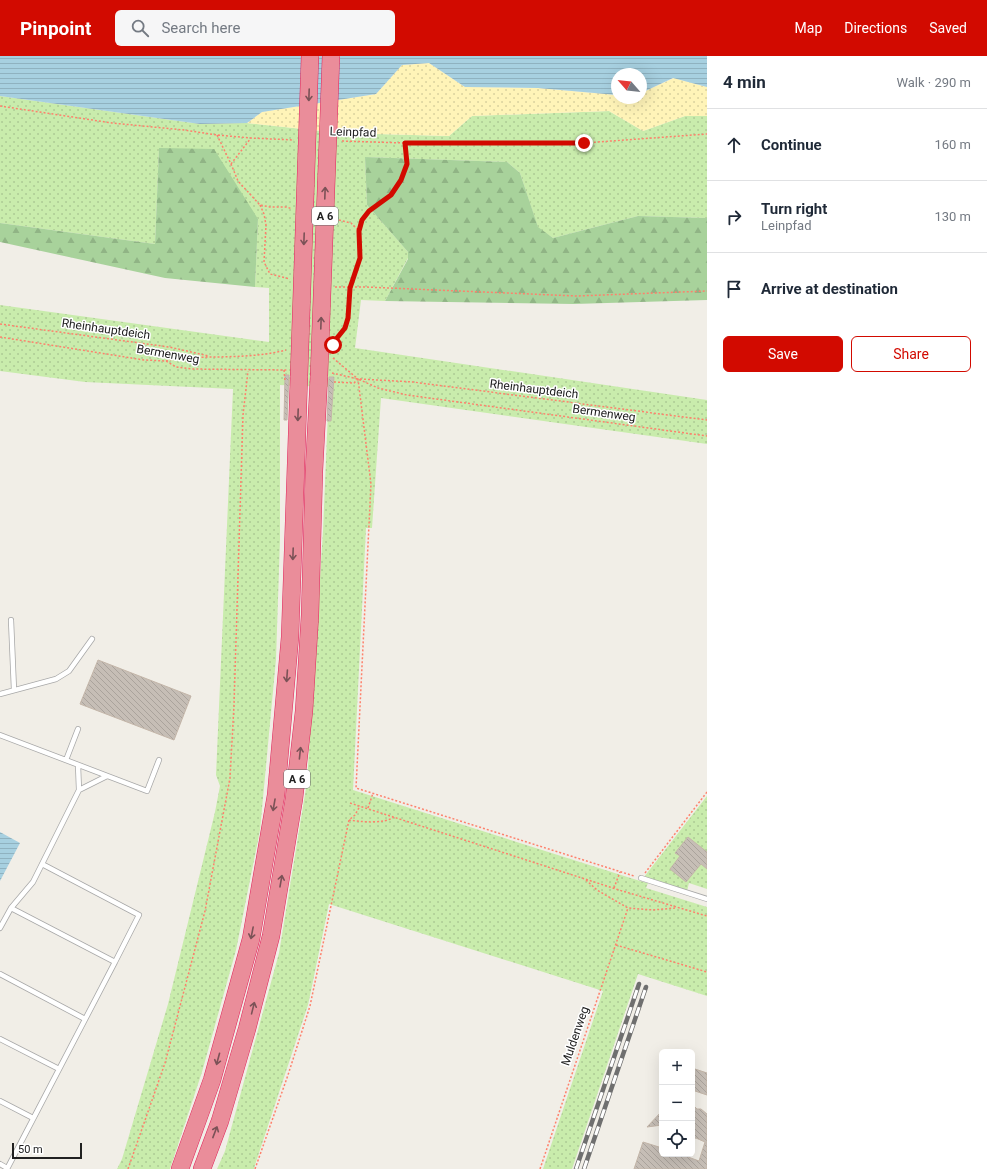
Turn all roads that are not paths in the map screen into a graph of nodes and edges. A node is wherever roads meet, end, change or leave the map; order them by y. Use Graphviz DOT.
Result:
graph roads {
  1 [pos="310,56"];
  2 [pos="331,56"];
  3 [pos="11,620"];
  4 [pos="92,639"];
  5 [pos="14,690"];
  6 [pos="0,694"];
  7 [pos="78,729"];
  8 [pos="0,735"];
  9 [pos="66,760"];
  10 [pos="159,760"];
  11 [pos="78,765"];
  12 [pos="106,776"];
  13 [pos="79,790"];
  14 [pos="42,864"];
  15 [pos="640,878"];
  16 [pos="707,899"];
  17 [pos="11,908"];
  18 [pos="0,928"];
  19 [pos="115,962"];
  20 [pos="0,974"];
  21 [pos="85,1019"];
  22 [pos="0,1039"];
  23 [pos="59,1069"];
  24 [pos="0,1101"];
  25 [pos="33,1118"];
  26 [pos="0,1164"];
  27 [pos="7,1168"];
  28 [pos="180,1169"];
  29 [pos="202,1169"];
  1 -- 28 [label="highway, A 6, one-way, bridge"];
  29 -- 2 [label="highway, A 6, one-way, bridge"];
  3 -- 5 [label="lane"];
  4 -- 5 [label="lane"];
  5 -- 6 [label="lane"];
  7 -- 9 [label="lane"];
  8 -- 9 [label="lane"];
  9 -- 11 [label="lane"];
  10 -- 12 [label="lane"];
  11 -- 12 [label="lane"];
  11 -- 13 [label="lane"];
  12 -- 13 [label="lane"];
  13 -- 14 [label="lane"];
  14 -- 17 [label="lane"];
  14 -- 19 [label="lane"];
  15 -- 16 [label="lane"];
  17 -- 18 [label="lane"];
  17 -- 19 [label="lane"];
  19 -- 21 [label="lane"];
  20 -- 21 [label="lane"];
  21 -- 23 [label="lane"];
  22 -- 23 [label="lane"];
  23 -- 25 [label="lane"];
  24 -- 25 [label="lane"];
  25 -- 27 [label="lane"];
  26 -- 27 [label="lane"];
}
